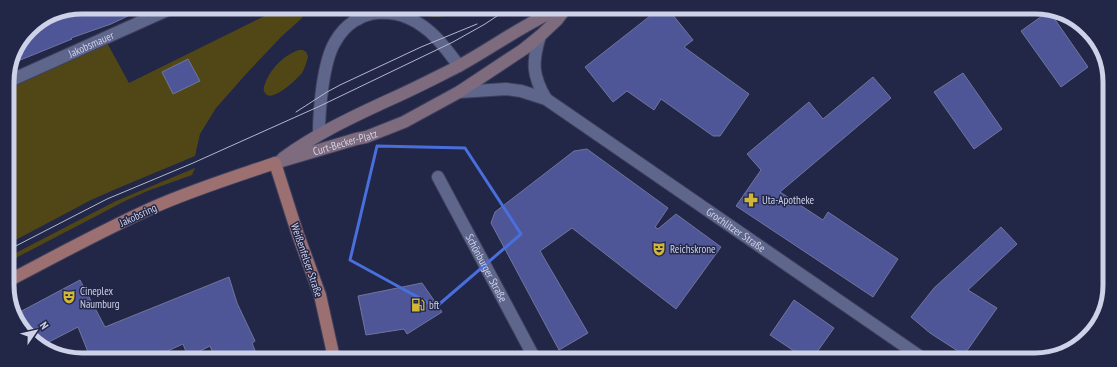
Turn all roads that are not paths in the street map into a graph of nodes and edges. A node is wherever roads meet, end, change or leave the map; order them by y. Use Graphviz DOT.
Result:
graph roads {
  1 [pos="158,14"];
  2 [pos="355,14"];
  3 [pos="372,14"];
  4 [pos="395,14"];
  5 [pos="549,14"];
  6 [pos="562,14"];
  7 [pos="358,19"];
  8 [pos="540,36"];
  9 [pos="459,66"];
  10 [pos="14,79"];
  11 [pos="499,89"];
  12 [pos="459,92"];
  13 [pos="546,99"];
  14 [pos="319,134"];
  15 [pos="275,164"];
  16 [pos="438,177"];
  17 [pos="14,278"];
  18 [pos="333,353"];
  19 [pos="532,353"];
  20 [pos="915,353"];
  1 -- 10 [label="street, Jakobsmauer"];
  2 -- 7 [label="street"];
  3 -- 7 [label="street, Curt-Becker-Platz"];
  4 -- 9 [label="street, Curt-Becker-Platz"];
  5 -- 9 [label="main road, Curt-Becker-Platz"];
  6 -- 8 [label="main road, Curt-Becker-Platz"];
  7 -- 14 [label="street, Curt-Becker-Platz"];
  8 -- 12 [label="main road, Curt-Becker-Platz"];
  8 -- 13 [label="street"];
  9 -- 14 [label="main road, Curt-Becker-Platz"];
  11 -- 12 [label="street, Curt-Becker-Platz"];
  11 -- 13 [label="street, Grochlitzer Straße"];
  12 -- 15 [label="main road, Curt-Becker-Platz"];
  13 -- 20 [label="street, Grochlitzer Straße"];
  14 -- 15 [label="main road, Curt-Becker-Platz"];
  15 -- 17 [label="main road, Jakobsring"];
  15 -- 18 [label="main road, Weißenfelser Straße"];
  16 -- 19 [label="street, Schönburger Straße"];
}
